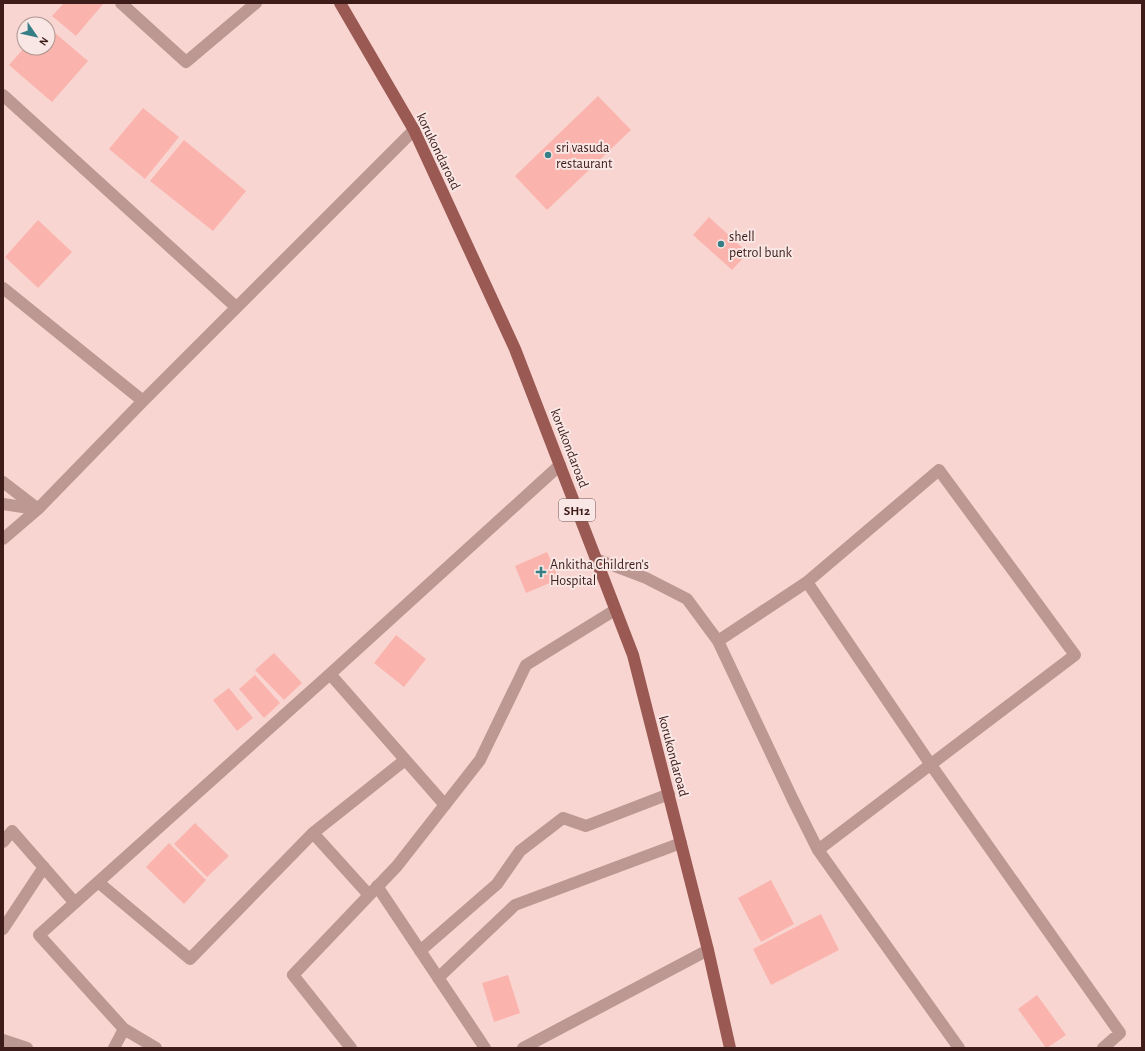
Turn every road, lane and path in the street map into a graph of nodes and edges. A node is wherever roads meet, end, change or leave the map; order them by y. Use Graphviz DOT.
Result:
graph roads {
  1 [pos="121,3"];
  2 [pos="256,3"];
  3 [pos="340,3"];
  4 [pos="3,94"];
  5 [pos="414,130"];
  6 [pos="3,288"];
  7 [pos="236,307"];
  8 [pos="143,401"];
  9 [pos="560,465"];
  10 [pos="3,482"];
  11 [pos="3,504"];
  12 [pos="38,509"];
  13 [pos="3,539"];
  14 [pos="596,560"];
  15 [pos="807,582"];
  16 [pos="615,610"];
  17 [pos="718,641"];
  18 [pos="330,674"];
  19 [pos="405,760"];
  20 [pos="931,765"];
  21 [pos="669,794"];
  22 [pos="445,804"];
  23 [pos="313,833"];
  24 [pos="3,842"];
  25 [pos="681,843"];
  26 [pos="818,850"];
  27 [pos="44,867"];
  28 [pos="98,882"];
  29 [pos="377,886"];
  30 [pos="368,895"];
  31 [pos="75,902"];
  32 [pos="3,929"];
  33 [pos="708,950"];
  34 [pos="420,951"];
  35 [pos="438,978"];
  36 [pos="124,1029"];
  37 [pos="3,1040"];
  38 [pos="27,1048"];
  39 [pos="114,1048"];
  40 [pos="156,1048"];
  41 [pos="351,1048"];
  42 [pos="485,1048"];
  43 [pos="523,1048"];
  44 [pos="730,1048"];
  45 [pos="959,1048"];
  46 [pos="1103,1048"];
  1 -- 2 [label="street"];
  3 -- 5 [label="main road, korukondaroad / SH12"];
  4 -- 7 [label="street"];
  5 -- 7 [label="street"];
  5 -- 9 [label="main road, korukondaroad / SH12"];
  6 -- 8 [label="street"];
  7 -- 8 [label="street"];
  8 -- 12 [label="street"];
  9 -- 14 [label="main road, korukondaroad / SH12"];
  9 -- 18 [label="street"];
  10 -- 12 [label="street"];
  11 -- 12 [label="street"];
  12 -- 13 [label="street"];
  14 -- 16 [label="main road, korukondaroad / SH12"];
  14 -- 17 [label="street"];
  15 -- 17 [label="street"];
  15 -- 20 [label="street"];
  15 -- 20 [label="street"];
  16 -- 21 [label="main road, korukondaroad / SH12"];
  16 -- 22 [label="street"];
  17 -- 26 [label="street"];
  18 -- 19 [label="street"];
  18 -- 28 [label="street"];
  19 -- 22 [label="street"];
  19 -- 23 [label="street"];
  20 -- 26 [label="street"];
  20 -- 46 [label="street"];
  21 -- 25 [label="main road, korukondaroad / SH12"];
  21 -- 34 [label="street"];
  22 -- 29 [label="street"];
  23 -- 28 [label="street"];
  23 -- 30 [label="street"];
  24 -- 27 [label="street"];
  25 -- 33 [label="main road, korukondaroad / SH12"];
  25 -- 35 [label="street"];
  26 -- 45 [label="street"];
  27 -- 31 [label="street"];
  27 -- 32 [label="street"];
  28 -- 31 [label="street"];
  29 -- 30 [label="street"];
  29 -- 34 [label="street"];
  30 -- 41 [label="street"];
  31 -- 36 [label="street"];
  33 -- 43 [label="street"];
  33 -- 44 [label="main road, korukondaroad / SH12"];
  34 -- 35 [label="street"];
  35 -- 42 [label="street"];
  36 -- 39 [label="street"];
  36 -- 40 [label="street"];
  37 -- 38 [label="street"];
}
